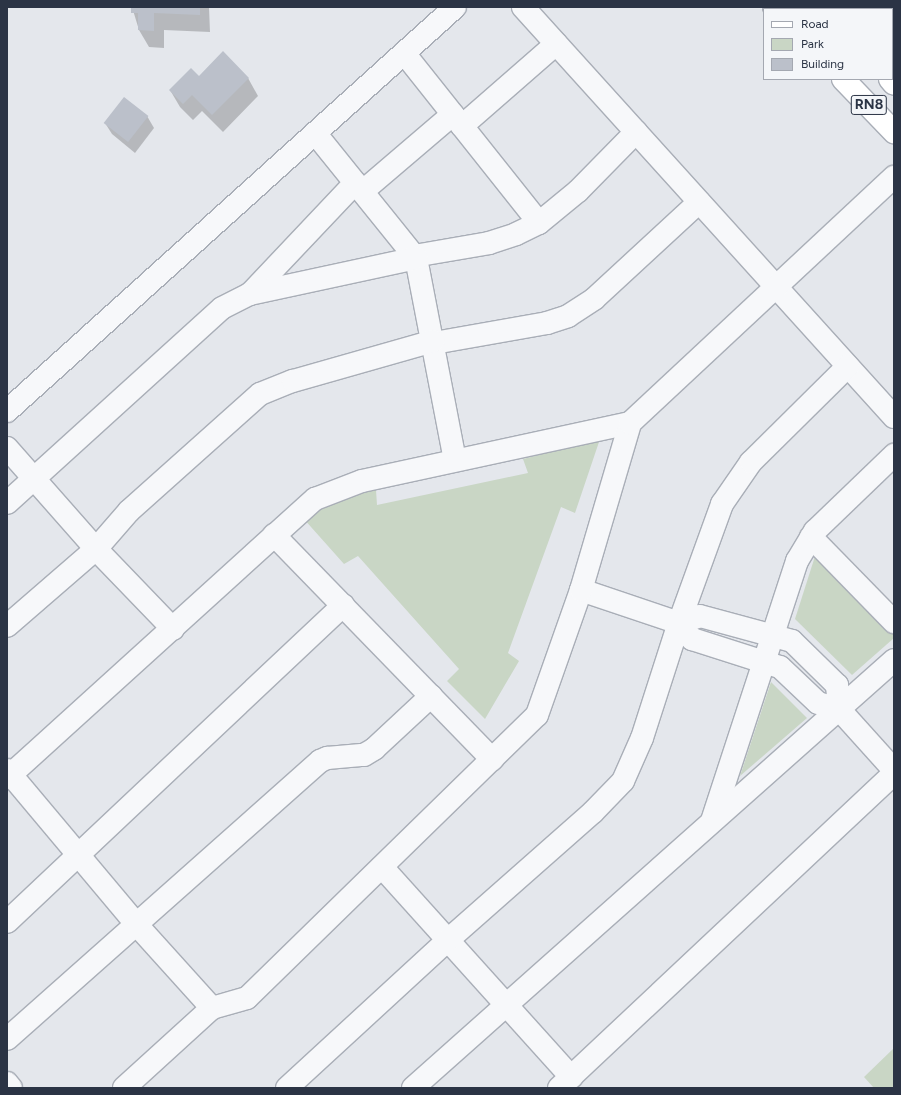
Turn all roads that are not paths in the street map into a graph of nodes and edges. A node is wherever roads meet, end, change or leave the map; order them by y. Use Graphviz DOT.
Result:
graph roads {
  1 [pos="455,7"];
  2 [pos="523,7"];
  3 [pos="556,44"];
  4 [pos="404,54"];
  5 [pos="844,80"];
  6 [pos="458,120"];
  7 [pos="636,132"];
  8 [pos="894,132"];
  9 [pos="315,133"];
  10 [pos="894,177"];
  11 [pos="359,187"];
  12 [pos="699,202"];
  13 [pos="539,223"];
  14 [pos="415,257"];
  15 [pos="776,287"];
  16 [pos="250,294"];
  17 [pos="434,342"];
  18 [pos="848,366"];
  19 [pos="7,411"];
  20 [pos="894,417"];
  21 [pos="630,423"];
  22 [pos="7,448"];
  23 [pos="894,455"];
  24 [pos="455,460"];
  25 [pos="34,477"];
  26 [pos="7,503"];
  27 [pos="274,535"];
  28 [pos="811,537"];
  29 [pos="96,548"];
  30 [pos="581,590"];
  31 [pos="343,605"];
  32 [pos="894,622"];
  33 [pos="679,623"];
  34 [pos="7,626"];
  35 [pos="173,629"];
  36 [pos="771,636"];
  37 [pos="763,660"];
  38 [pos="894,660"];
  39 [pos="431,696"];
  40 [pos="839,709"];
  41 [pos="492,759"];
  42 [pos="894,770"];
  43 [pos="894,773"];
  44 [pos="8,774"];
  45 [pos="712,822"];
  46 [pos="81,855"];
  47 [pos="382,867"];
  48 [pos="7,922"];
  49 [pos="137,925"];
  50 [pos="448,940"];
  51 [pos="506,1005"];
  52 [pos="212,1008"];
  53 [pos="7,1039"];
  54 [pos="565,1082"];
  55 [pos="7,1083"];
  56 [pos="11,1088"];
  57 [pos="124,1088"];
  58 [pos="286,1088"];
  59 [pos="413,1088"];
  1 -- 4 [label="street"];
  2 -- 3 [label="street"];
  3 -- 6 [label="street"];
  3 -- 7 [label="street"];
  4 -- 6 [label="street"];
  4 -- 9 [label="street"];
  5 -- 8 [label="main road, RN8"];
  6 -- 11 [label="street"];
  6 -- 13 [label="street"];
  7 -- 12 [label="street"];
  7 -- 13 [label="street"];
  9 -- 11 [label="street"];
  9 -- 19 [label="street"];
  10 -- 15 [label="street"];
  11 -- 14 [label="street"];
  11 -- 16 [label="street"];
  12 -- 15 [label="street"];
  12 -- 17 [label="street"];
  13 -- 14 [label="street"];
  14 -- 16 [label="street"];
  14 -- 17 [label="street"];
  15 -- 18 [label="street"];
  15 -- 21 [label="street"];
  16 -- 25 [label="street"];
  17 -- 24 [label="street"];
  17 -- 29 [label="street"];
  18 -- 20 [label="street"];
  18 -- 33 [label="street"];
  21 -- 24 [label="street"];
  21 -- 30 [label="street"];
  22 -- 25 [label="street"];
  23 -- 28 [label="street"];
  24 -- 27 [label="street"];
  25 -- 26 [label="street"];
  25 -- 29 [label="street"];
  27 -- 31 [label="street"];
  27 -- 35 [label="street"];
  28 -- 32 [label="street"];
  28 -- 36 [label="street"];
  29 -- 34 [label="street"];
  29 -- 35 [label="street"];
  30 -- 33 [label="street"];
  30 -- 41 [label="street"];
  31 -- 39 [label="street"];
  31 -- 46 [label="street"];
  33 -- 36 [label="street"];
  33 -- 37 [label="street"];
  33 -- 50 [label="street"];
  35 -- 44 [label="street"];
  36 -- 37 [label="street"];
  36 -- 40 [label="street"];
  37 -- 40 [label="street"];
  37 -- 45 [label="street"];
  38 -- 40 [label="street"];
  39 -- 41 [label="street"];
  39 -- 49 [label="street"];
  40 -- 42 [label="street"];
  40 -- 45 [label="street"];
  41 -- 47 [label="street"];
  43 -- 54 [label="street"];
  44 -- 46 [label="street"];
  45 -- 51 [label="street"];
  46 -- 48 [label="street"];
  46 -- 49 [label="street"];
  47 -- 50 [label="street"];
  47 -- 52 [label="street"];
  49 -- 52 [label="street"];
  49 -- 53 [label="street"];
  50 -- 51 [label="street"];
  50 -- 58 [label="street"];
  51 -- 54 [label="street"];
  51 -- 59 [label="street"];
  52 -- 57 [label="street"];
  55 -- 56 [label="street"];
}
